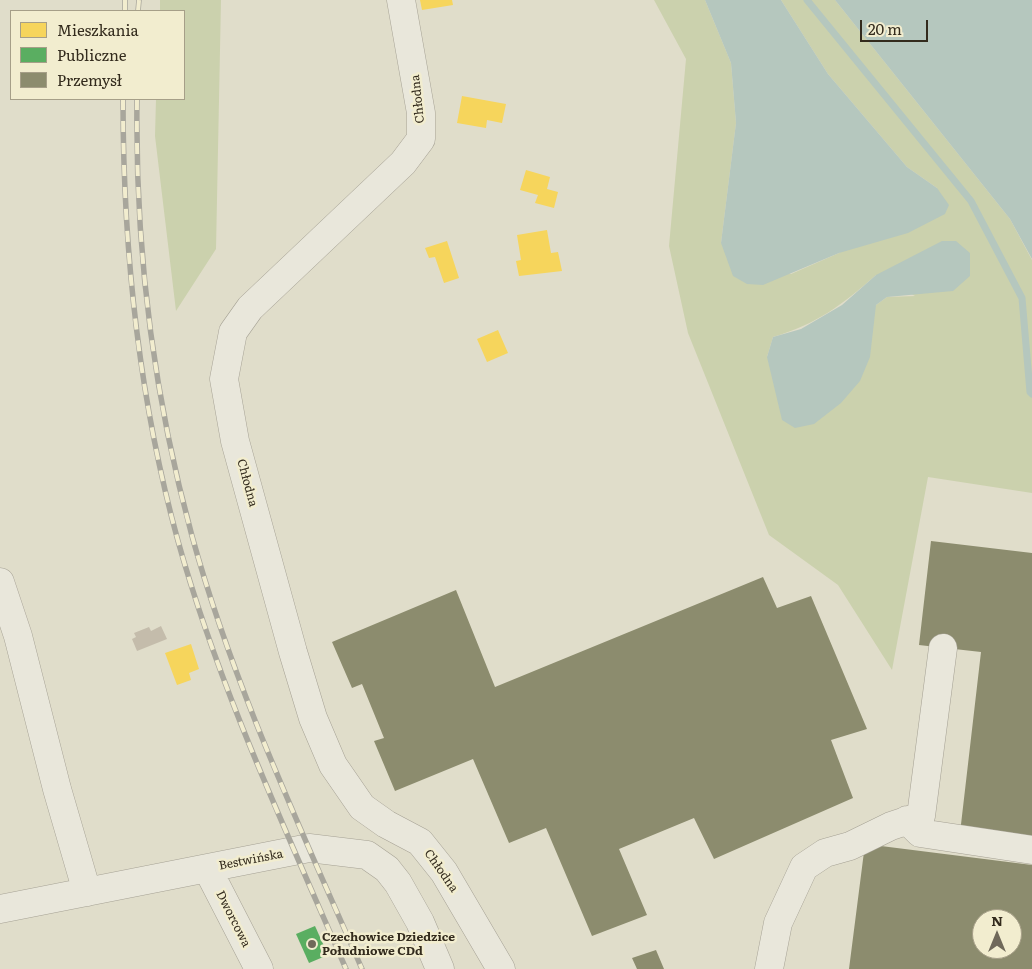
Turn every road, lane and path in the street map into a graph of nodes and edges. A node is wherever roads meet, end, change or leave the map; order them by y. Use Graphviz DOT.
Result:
graph roads {
  1 [pos="401,0"];
  2 [pos="0,582"];
  3 [pos="943,648"];
  4 [pos="907,820"];
  5 [pos="1032,850"];
  6 [pos="207,868"];
  7 [pos="87,892"];
  8 [pos="0,909"];
  9 [pos="259,969"];
  10 [pos="440,969"];
  11 [pos="501,969"];
  12 [pos="769,969"];
  1 -- 11 [label="street, Chłodna"];
  2 -- 7 [label="street"];
  3 -- 4 [label="street"];
  4 -- 5 [label="street"];
  4 -- 12 [label="street"];
  6 -- 7 [label="street, Bestwińska"];
  6 -- 9 [label="street, Dworcowa"];
  6 -- 10 [label="street, Bestwińska"];
  7 -- 8 [label="street, Bestwińska"];
}
